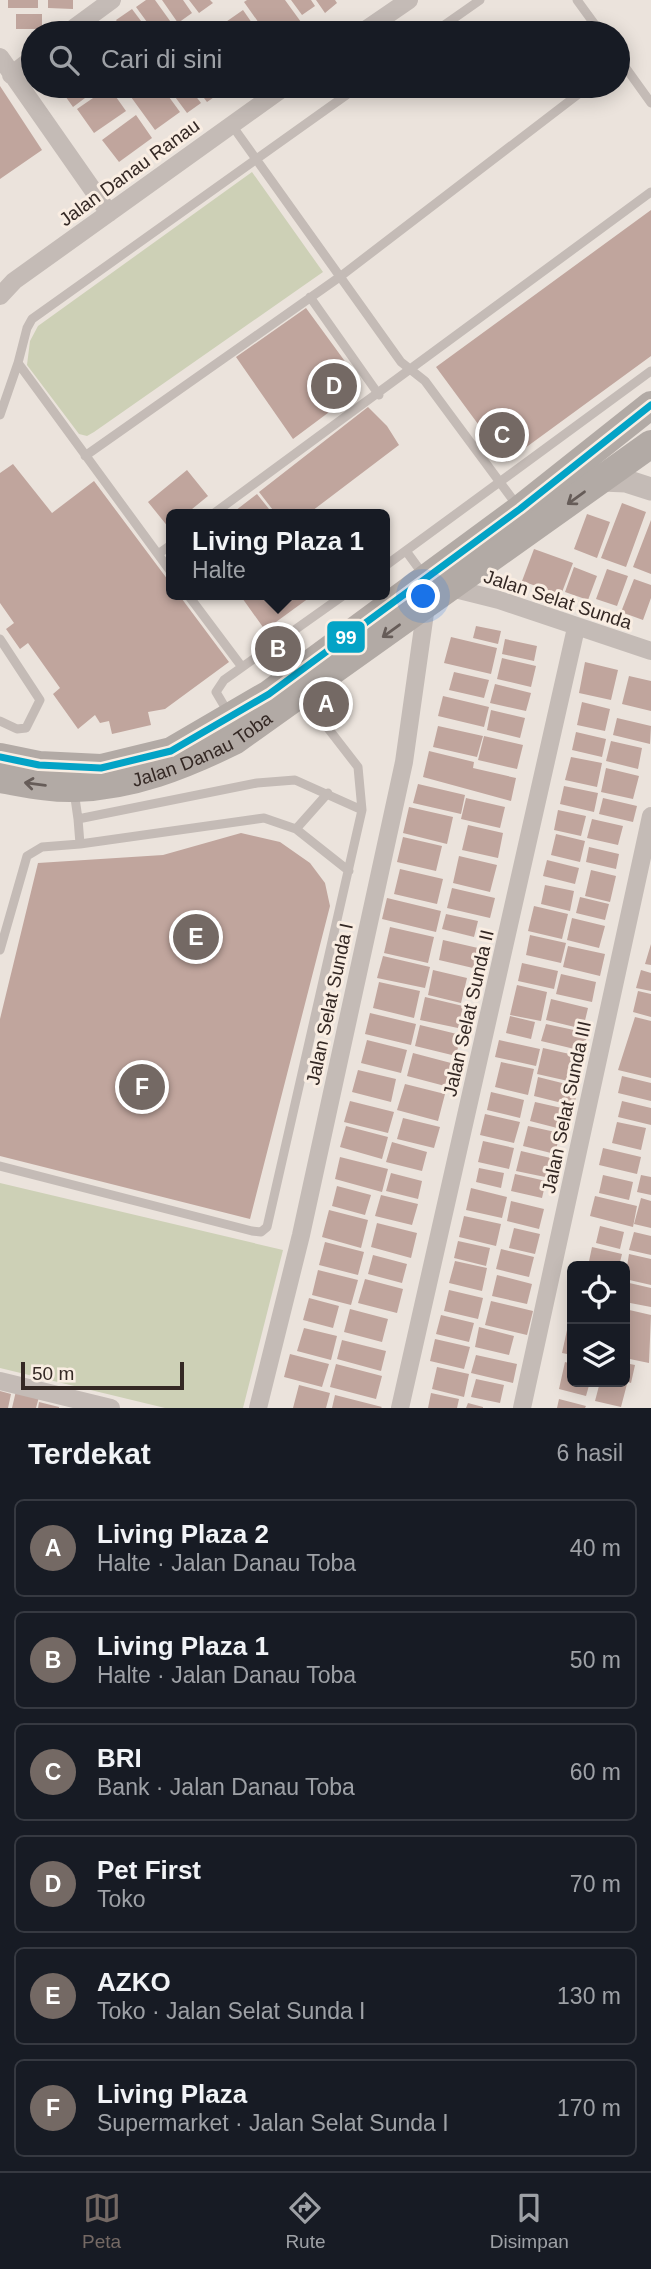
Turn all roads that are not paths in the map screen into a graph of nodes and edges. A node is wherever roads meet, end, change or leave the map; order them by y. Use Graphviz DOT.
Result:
graph roads {
  1 [pos="409,0"];
  2 [pos="480,0"];
  3 [pos="577,0"];
  4 [pos="110,1"];
  5 [pos="83,21"];
  6 [pos="378,21"];
  7 [pos="450,21"];
  8 [pos="592,21"];
  9 [pos="0,57"];
  10 [pos="21,67"];
  11 [pos="11,75"];
  12 [pos="630,75"];
  13 [pos="21,89"];
  14 [pos="28,98"];
  15 [pos="269,98"];
  16 [pos="342,98"];
  17 [pos="573,98"];
  18 [pos="651,103"];
  19 [pos="231,124"];
  20 [pos="256,159"];
  21 [pos="651,192"];
  22 [pos="110,213"];
  23 [pos="341,276"];
  24 [pos="0,295"];
  25 [pos="310,297"];
  26 [pos="18,363"];
  27 [pos="413,370"];
  28 [pos="651,371"];
  29 [pos="379,395"];
  30 [pos="651,405"];
  31 [pos="0,415"];
  32 [pos="651,444"];
  33 [pos="85,456"];
  34 [pos="582,457"];
  35 [pos="602,480"];
  36 [pos="501,482"];
  37 [pos="651,489"];
  38 [pos="221,509"];
  39 [pos="520,509"];
  40 [pos="166,548"];
  41 [pos="406,551"];
  42 [pos="158,554"];
  43 [pos="390,562"];
  44 [pos="166,565"];
  45 [pos="452,589"];
  46 [pos="426,592"];
  47 [pos="192,600"];
  48 [pos="337,600"];
  49 [pos="576,628"];
  50 [pos="0,639"];
  51 [pos="651,651"];
  52 [pos="242,667"];
  53 [pos="302,695"];
  54 [pos="230,715"];
  55 [pos="0,721"];
  56 [pos="0,757"];
  57 [pos="0,779"];
  58 [pos="74,788"];
  59 [pos="328,793"];
  60 [pos="362,810"];
  61 [pos="651,816"];
  62 [pos="78,819"];
  63 [pos="296,829"];
  64 [pos="80,844"];
  65 [pos="349,871"];
  66 [pos="0,950"];
  67 [pos="0,1166"];
  68 [pos="0,1381"];
  69 [pos="111,1408"];
  70 [pos="258,1408"];
  71 [pos="400,1408"];
  72 [pos="522,1408"];
  1 -- 6 [label="street"];
  2 -- 7 [label="lane"];
  3 -- 8 [label="lane"];
  4 -- 5 [label="street"];
  9 -- 11 [label="street"];
  10 -- 11 [label="street"];
  11 -- 13 [label="street"];
  12 -- 18 [label="lane"];
  14 -- 22 [label="street"];
  15 -- 19 [label="street, Jalan Danau Ranau"];
  16 -- 20 [label="lane"];
  17 -- 23 [label="lane"];
  19 -- 20 [label="lane"];
  19 -- 22 [label="street, Jalan Danau Ranau"];
  20 -- 23 [label="lane"];
  20 -- 26 [label="lane"];
  21 -- 27 [label="lane"];
  22 -- 24 [label="street, Jalan Danau Ranau"];
  23 -- 25 [label="lane"];
  23 -- 27 [label="lane"];
  25 -- 29 [label="lane"];
  25 -- 33 [label="lane"];
  26 -- 31 [label="lane"];
  26 -- 33 [label="lane"];
  27 -- 29 [label="lane"];
  27 -- 36 [label="lane"];
  28 -- 36 [label="lane"];
  29 -- 38 [label="lane"];
  30 -- 34 [label="main road, Jalan Danau Toba"];
  32 -- 35 [label="main road, Jalan Danau Toba"];
  33 -- 42 [label="lane"];
  34 -- 35 [label="street"];
  34 -- 39 [label="main road, Jalan Danau Toba"];
  35 -- 37 [label="street"];
  35 -- 45 [label="main road, Jalan Danau Toba, one-way"];
  36 -- 39 [label="lane"];
  36 -- 41 [label="lane"];
  39 -- 46 [label="main road, Jalan Danau Toba"];
  40 -- 42 [label="lane"];
  41 -- 43 [label="lane"];
  41 -- 46 [label="lane"];
  42 -- 44 [label="lane"];
  45 -- 46 [label="main road, Jalan Danau Toba"];
  45 -- 49 [label="street, Jalan Selat Sunda"];
  46 -- 53 [label="main road, Jalan Danau Toba, one-way"];
  46 -- 54 [label="main road, Jalan Danau Toba"];
  46 -- 70 [label="street, Jalan Selat Sunda I"];
  47 -- 52 [label="lane"];
  48 -- 52 [label="lane"];
  49 -- 51 [label="street, Jalan Selat Sunda"];
  49 -- 71 [label="street, Jalan Selat Sunda II"];
  50 -- 55 [label="lane"];
  52 -- 54 [label="lane"];
  53 -- 58 [label="main road, Jalan Danau Toba"];
  53 -- 60 [label="lane"];
  54 -- 56 [label="main road, Jalan Danau Toba"];
  58 -- 57 [label="main road, Jalan Danau Toba, one-way"];
  58 -- 62 [label="lane"];
  59 -- 60 [label="lane"];
  59 -- 62 [label="lane"];
  59 -- 63 [label="lane"];
  60 -- 65 [label="lane"];
  61 -- 72 [label="street, Jalan Selat Sunda III"];
  62 -- 64 [label="lane"];
  63 -- 64 [label="lane"];
  63 -- 65 [label="lane"];
  64 -- 66 [label="lane"];
  65 -- 67 [label="lane"];
  68 -- 69 [label="street"];
}
